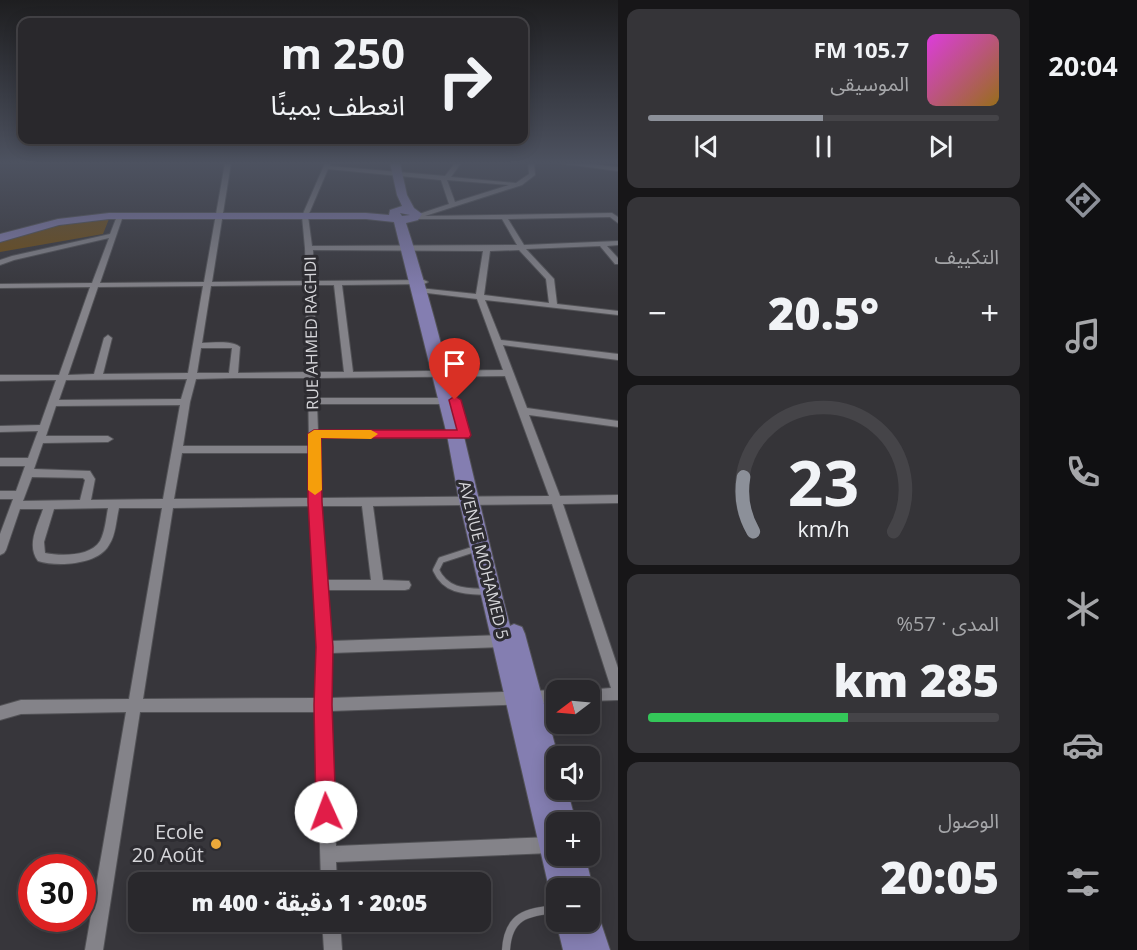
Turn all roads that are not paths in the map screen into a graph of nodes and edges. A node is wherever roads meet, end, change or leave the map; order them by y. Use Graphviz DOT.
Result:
graph roads {
  1 [pos="220,207"];
  2 [pos="309,207"];
  3 [pos="402,207"];
  4 [pos="444,207"];
  5 [pos="465,207"];
  6 [pos="615,215"];
  7 [pos="120,216"];
  8 [pos="218,216"];
  9 [pos="305,216"];
  10 [pos="504,217"];
  11 [pos="474,218"];
  12 [pos="618,221"];
  13 [pos="407,223"];
  14 [pos="113,235"];
  15 [pos="0,238"];
  16 [pos="601,243"];
  17 [pos="618,243"];
  18 [pos="309,248"];
  19 [pos="522,248"];
  20 [pos="487,249"];
  21 [pos="618,262"];
  22 [pos="0,263"];
  23 [pos="309,282"];
  24 [pos="338,283"];
  25 [pos="207,284"];
  26 [pos="0,286"];
  27 [pos="95,286"];
  28 [pos="422,286"];
  29 [pos="480,296"];
  30 [pos="553,306"];
  31 [pos="618,313"];
  32 [pos="108,338"];
  33 [pos="497,342"];
  34 [pos="197,346"];
  35 [pos="618,357"];
  36 [pos="443,373"];
  37 [pos="509,373"];
  38 [pos="313,375"];
  39 [pos="349,375"];
  40 [pos="233,376"];
  41 [pos="98,377"];
  42 [pos="192,377"];
  43 [pos="0,378"];
  44 [pos="62,378"];
  45 [pos="312,401"];
  46 [pos="446,401"];
  47 [pos="185,402"];
  48 [pos="53,403"];
  49 [pos="523,411"];
  50 [pos="618,424"];
  51 [pos="44,428"];
  52 [pos="0,429"];
  53 [pos="314,434"];
  54 [pos="460,435"];
  55 [pos="108,439"];
  56 [pos="39,440"];
  57 [pos="314,449"];
  58 [pos="177,450"];
  59 [pos="0,462"];
  60 [pos="30,467"];
  61 [pos="0,495"];
  62 [pos="556,499"];
  63 [pos="618,499"];
  64 [pos="18,500"];
  65 [pos="474,500"];
  66 [pos="315,502"];
  67 [pos="367,502"];
  68 [pos="50,505"];
  69 [pos="84,505"];
  70 [pos="114,505"];
  71 [pos="169,505"];
  72 [pos="1,543"];
  73 [pos="487,546"];
  74 [pos="322,585"];
  75 [pos="405,585"];
  76 [pos="378,586"];
  77 [pos="494,592"];
  78 [pos="503,641"];
  79 [pos="325,647"];
  80 [pos="618,688"];
  81 [pos="618,694"];
  82 [pos="600,695"];
  83 [pos="546,697"];
  84 [pos="525,698"];
  85 [pos="323,705"];
  86 [pos="135,706"];
  87 [pos="0,713"];
  88 [pos="552,812"];
  89 [pos="559,812"];
  90 [pos="546,850"];
  91 [pos="327,854"];
  92 [pos="328,872"];
  93 [pos="546,910"];
  94 [pos="332,932"];
  95 [pos="574,932"];
  96 [pos="590,932"];
  97 [pos="94,950"];
  98 [pos="333,950"];
  99 [pos="506,950"];
  100 [pos="578,950"];
  101 [pos="595,950"];
  1 -- 8 [label="street"];
  2 -- 9 [label="street"];
  3 -- 13 [label="main road, AVENUE MOHAMED 5"];
  4 -- 13 [label="street"];
  5 -- 11 [label="street"];
  6 -- 10 [label="street"];
  6 -- 12 [label="street"];
  7 -- 8 [label="main road"];
  7 -- 14 [label="street"];
  7 -- 15 [label="main road"];
  8 -- 9 [label="main road"];
  8 -- 25 [label="street"];
  9 -- 13 [label="main road"];
  9 -- 18 [label="street, RUE AHMED RACHDI"];
  10 -- 11 [label="street"];
  10 -- 19 [label="street"];
  11 -- 13 [label="street"];
  13 -- 18 [label="street"];
  13 -- 20 [label="street"];
  13 -- 28 [label="main road, AVENUE MOHAMED 5"];
  14 -- 22 [label="street"];
  14 -- 27 [label="street"];
  16 -- 17 [label="street"];
  16 -- 19 [label="street"];
  16 -- 21 [label="street"];
  18 -- 23 [label="street, RUE AHMED RACHDI"];
  19 -- 20 [label="street"];
  19 -- 30 [label="street"];
  20 -- 29 [label="street"];
  23 -- 24 [label="street"];
  23 -- 25 [label="street"];
  23 -- 38 [label="street, RUE AHMED RACHDI"];
  24 -- 28 [label="street"];
  24 -- 39 [label="street"];
  25 -- 27 [label="street"];
  25 -- 34 [label="street"];
  26 -- 27 [label="street"];
  27 -- 44 [label="street"];
  28 -- 29 [label="street"];
  28 -- 36 [label="main road, AVENUE MOHAMED 5"];
  29 -- 30 [label="street"];
  29 -- 33 [label="street"];
  30 -- 31 [label="street"];
  32 -- 41 [label="street"];
  33 -- 35 [label="street"];
  33 -- 37 [label="street"];
  34 -- 40 [label="street"];
  34 -- 42 [label="street"];
  36 -- 37 [label="street"];
  36 -- 39 [label="street"];
  36 -- 46 [label="main road, AVENUE MOHAMED 5"];
  36 -- 54 [label="main road, AVENUE MOHAMED 5"];
  37 -- 49 [label="street"];
  38 -- 39 [label="street"];
  38 -- 40 [label="street"];
  38 -- 45 [label="street, RUE AHMED RACHDI"];
  40 -- 42 [label="street"];
  41 -- 42 [label="street"];
  41 -- 44 [label="street"];
  42 -- 47 [label="street"];
  43 -- 44 [label="street"];
  44 -- 48 [label="street"];
  45 -- 46 [label="street"];
  45 -- 53 [label="street, RUE AHMED RACHDI"];
  46 -- 54 [label="main road, AVENUE MOHAMED 5"];
  47 -- 48 [label="street"];
  47 -- 58 [label="street"];
  48 -- 51 [label="street"];
  49 -- 50 [label="street"];
  49 -- 62 [label="street"];
  51 -- 52 [label="street"];
  51 -- 56 [label="street"];
  53 -- 54 [label="street"];
  53 -- 57 [label="street, RUE AHMED RACHDI"];
  54 -- 65 [label="main road, AVENUE MOHAMED 5"];
  55 -- 56 [label="street"];
  56 -- 60 [label="street"];
  57 -- 58 [label="street"];
  57 -- 66 [label="street, RUE AHMED RACHDI"];
  58 -- 71 [label="street"];
  59 -- 60 [label="street"];
  60 -- 64 [label="street"];
  60 -- 69 [label="street"];
  61 -- 64 [label="street"];
  62 -- 63 [label="street"];
  62 -- 65 [label="street"];
  62 -- 80 [label="street"];
  64 -- 68 [label="street"];
  64 -- 72 [label="street"];
  65 -- 67 [label="street"];
  65 -- 73 [label="main road, AVENUE MOHAMED 5"];
  66 -- 67 [label="street"];
  66 -- 71 [label="street"];
  66 -- 74 [label="street, RUE AHMED RACHDI"];
  67 -- 76 [label="street"];
  68 -- 69 [label="street"];
  68 -- 70 [label="street"];
  69 -- 70 [label="street"];
  70 -- 71 [label="street"];
  71 -- 86 [label="street"];
  73 -- 77 [label="main road, AVENUE MOHAMED 5"];
  73 -- 77 [label="lane"];
  73 -- 84 [label="main road, AVENUE MOHAMED 5"];
  74 -- 76 [label="street"];
  74 -- 79 [label="street, RUE AHMED RACHDI"];
  75 -- 76 [label="street"];
  77 -- 78 [label="main road, AVENUE MOHAMED 5"];
  78 -- 79 [label="street"];
  78 -- 84 [label="main road, AVENUE MOHAMED 5"];
  79 -- 85 [label="street, RUE AHMED RACHDI"];
  81 -- 82 [label="street"];
  83 -- 84 [label="street"];
  84 -- 85 [label="street"];
  84 -- 88 [label="main road, AVENUE MOHAMED 5"];
  84 -- 89 [label="main road, AVENUE MOHAMED 5"];
  85 -- 86 [label="street"];
  85 -- 91 [label="street, RUE AHMED RACHDI"];
  86 -- 87 [label="street"];
  86 -- 97 [label="street"];
  90 -- 91 [label="street"];
  91 -- 92 [label="street, RUE AHMED RACHDI"];
  93 -- 99 [label="lane"];
  94 -- 98 [label="street"];
  95 -- 100 [label="main road"];
  96 -- 101 [label="main road"];
}
